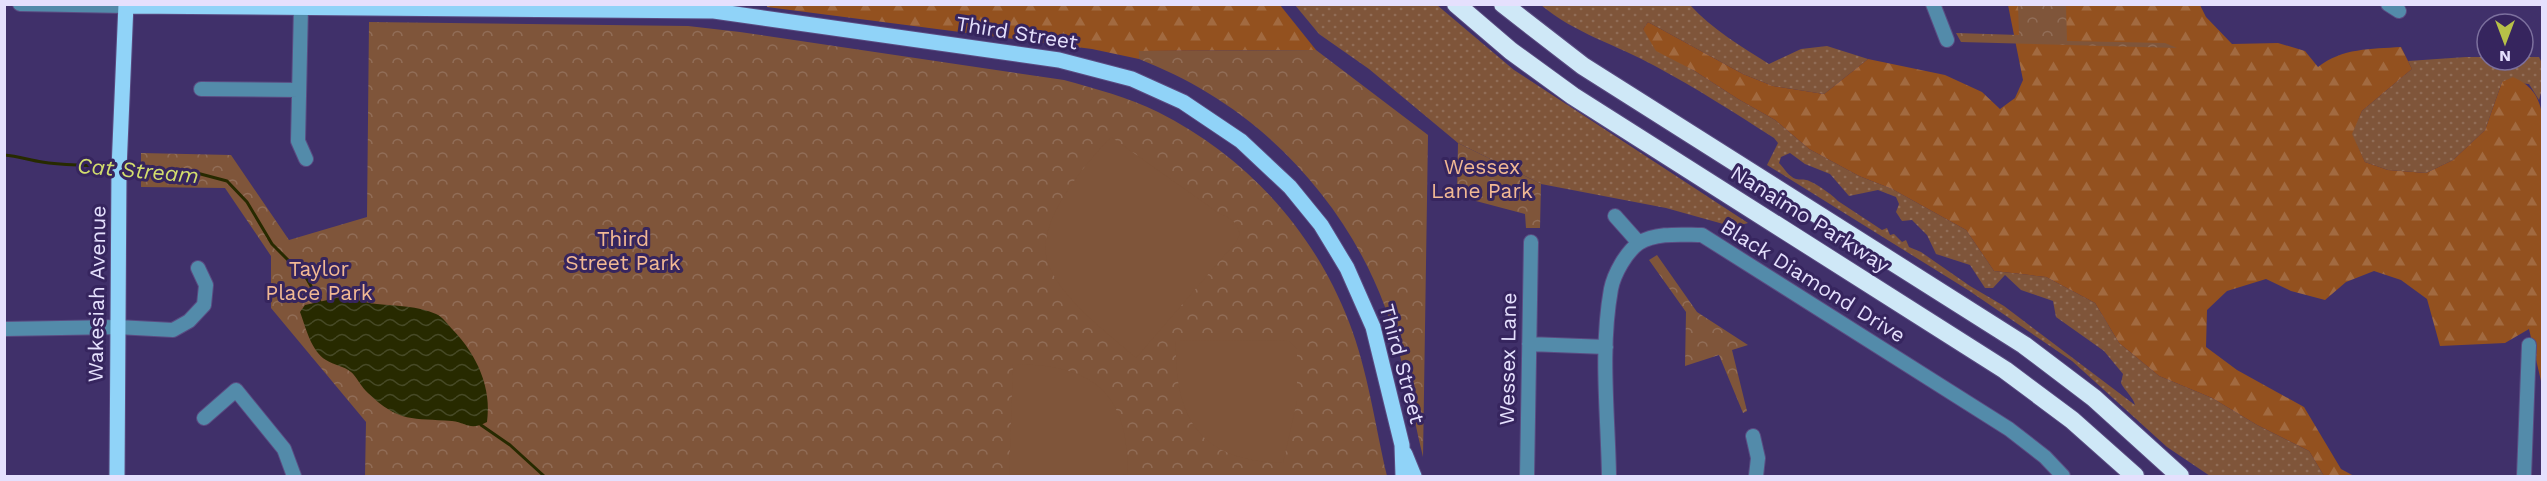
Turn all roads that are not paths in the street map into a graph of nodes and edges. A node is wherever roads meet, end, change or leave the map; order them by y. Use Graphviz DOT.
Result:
graph roads {
  1 [pos="20,4"];
  2 [pos="1456,4"];
  3 [pos="1503,4"];
  4 [pos="1933,4"];
  5 [pos="126,5"];
  6 [pos="301,6"];
  7 [pos="1947,40"];
  8 [pos="201,89"];
  9 [pos="299,90"];
  10 [pos="306,159"];
  11 [pos="1615,216"];
  12 [pos="1531,242"];
  13 [pos="1639,243"];
  14 [pos="198,268"];
  15 [pos="117,327"];
  16 [pos="4,329"];
  17 [pos="1529,344"];
  18 [pos="2529,345"];
  19 [pos="1606,347"];
  20 [pos="204,418"];
  21 [pos="1753,436"];
  22 [pos="1402,445"];
  23 [pos="117,477"];
  24 [pos="294,477"];
  25 [pos="1403,477"];
  26 [pos="1414,477"];
  27 [pos="1527,477"];
  28 [pos="1609,477"];
  29 [pos="1756,477"];
  30 [pos="2063,477"];
  31 [pos="2135,477"];
  32 [pos="2180,477"];
  33 [pos="2524,477"];
  1 -- 5 [label="street, Third Street"];
  2 -- 31 [label="highway, Nanaimo Parkway"];
  3 -- 32 [label="highway, Nanaimo Parkway"];
  4 -- 7 [label="street"];
  5 -- 6 [label="main road, Third Street"];
  5 -- 15 [label="main road, Wakesiah Avenue"];
  6 -- 9 [label="street"];
  6 -- 22 [label="main road, Third Street"];
  8 -- 9 [label="street"];
  9 -- 10 [label="street"];
  11 -- 13 [label="street"];
  12 -- 17 [label="street, Wessex Lane"];
  13 -- 19 [label="street"];
  13 -- 30 [label="street, Black Diamond Drive"];
  14 -- 15 [label="street"];
  15 -- 16 [label="street"];
  15 -- 23 [label="main road, Wakesiah Avenue"];
  17 -- 19 [label="street"];
  17 -- 27 [label="street, Wessex Lane"];
  18 -- 33 [label="street"];
  19 -- 28 [label="street"];
  20 -- 24 [label="street"];
  21 -- 29 [label="street"];
  22 -- 25 [label="main road, Third Street"];
  22 -- 26 [label="main road, Third Street"];
}
